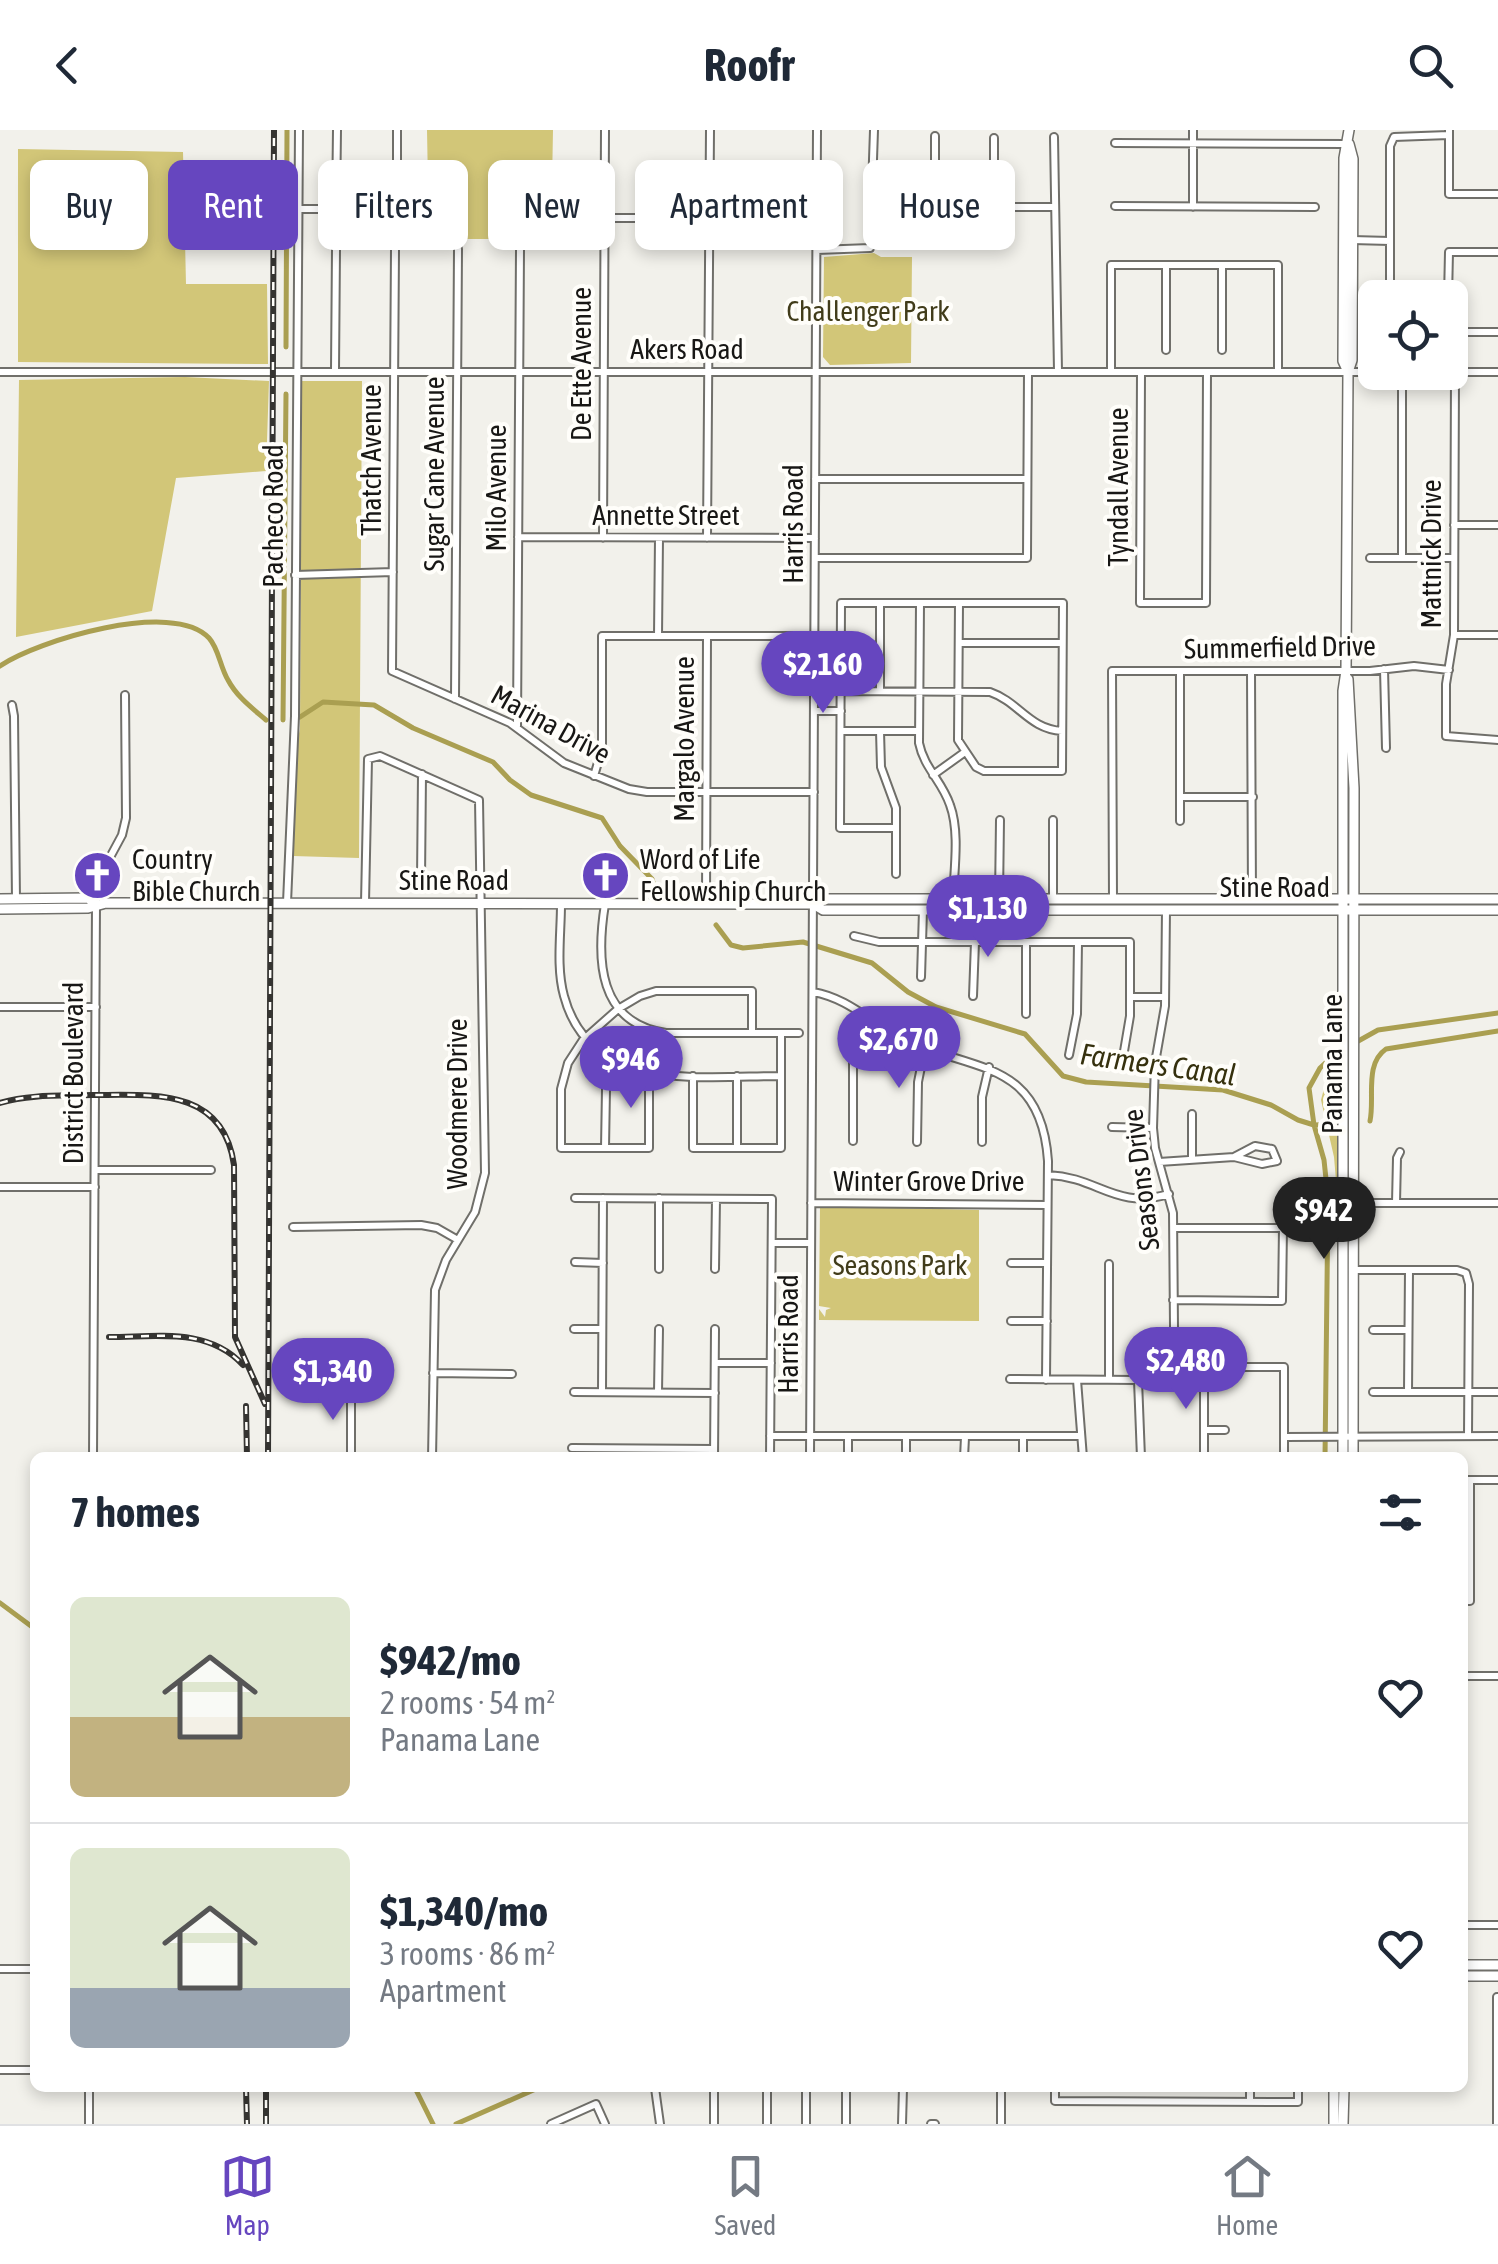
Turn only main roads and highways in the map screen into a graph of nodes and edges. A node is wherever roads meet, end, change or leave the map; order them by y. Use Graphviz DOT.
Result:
graph roads {
  1 [pos="1349,130"];
  2 [pos="1349,144"];
  3 [pos="1344,204"];
  4 [pos="1352,240"];
  5 [pos="1348,372"];
  6 [pos="1346,672"];
  7 [pos="1348,790"];
  8 [pos="0,899"];
  9 [pos="953,899"];
  10 [pos="1113,899"];
  11 [pos="1498,899"];
  12 [pos="1205,900"];
  13 [pos="16,904"];
  14 [pos="812,904"];
  15 [pos="1349,904"];
  16 [pos="0,908"];
  17 [pos="902,909"];
  18 [pos="1079,909"];
  19 [pos="1166,909"];
  20 [pos="1498,910"];
  21 [pos="1349,1066"];
  22 [pos="1344,1183"];
  23 [pos="1355,1203"];
  24 [pos="1344,1233"];
  25 [pos="1354,1270"];
  26 [pos="1343,1437"];
  27 [pos="1343,1452"];
  28 [pos="1351,1452"];
  29 [pos="1468,1971"];
  30 [pos="1498,1971"];
  31 [pos="1334,2092"];
  32 [pos="1344,2092"];
  33 [pos="1334,2124"];
  34 [pos="1344,2124"];
  1 -- 2 [label="main road, Panama Lane"];
  2 -- 3 [label="main road, Panama Lane"];
  2 -- 4 [label="main road, Panama Lane"];
  3 -- 4 [label="main road"];
  3 -- 5 [label="main road, Panama Lane"];
  4 -- 5 [label="main road, Panama Lane"];
  5 -- 6 [label="main road, Panama Lane"];
  6 -- 7 [label="main road, Panama Lane"];
  6 -- 7 [label="main road, Panama Lane"];
  7 -- 15 [label="main road, Panama Lane"];
  7 -- 15 [label="main road, Panama Lane"];
  8 -- 13 [label="main road, Stine Road"];
  9 -- 10 [label="main road, Stine Road"];
  9 -- 14 [label="main road, Stine Road"];
  9 -- 17 [label="main road"];
  10 -- 12 [label="main road, Stine Road"];
  10 -- 18 [label="main road"];
  11 -- 15 [label="main road, Stine Road"];
  12 -- 15 [label="main road, Stine Road"];
  12 -- 19 [label="main road"];
  13 -- 14 [label="main road, Stine Road"];
  13 -- 16 [label="main road, Stine Road"];
  14 -- 17 [label="main road, Stine Road"];
  15 -- 19 [label="main road, Stine Road"];
  15 -- 20 [label="main road, Stine Road"];
  15 -- 21 [label="main road, Panama Lane"];
  17 -- 18 [label="main road, Stine Road"];
  18 -- 19 [label="main road, Stine Road"];
  21 -- 22 [label="main road, Panama Lane"];
  21 -- 23 [label="main road, Panama Lane"];
  22 -- 23 [label="main road"];
  22 -- 24 [label="main road, Panama Lane"];
  23 -- 25 [label="main road, Panama Lane"];
  24 -- 25 [label="main road"];
  24 -- 26 [label="main road, Panama Lane"];
  25 -- 26 [label="main road, Panama Lane"];
  26 -- 27 [label="main road, Panama Lane"];
  26 -- 28 [label="main road, Panama Lane"];
  29 -- 30 [label="main road"];
  31 -- 33 [label="main road"];
  32 -- 34 [label="main road"];
}
